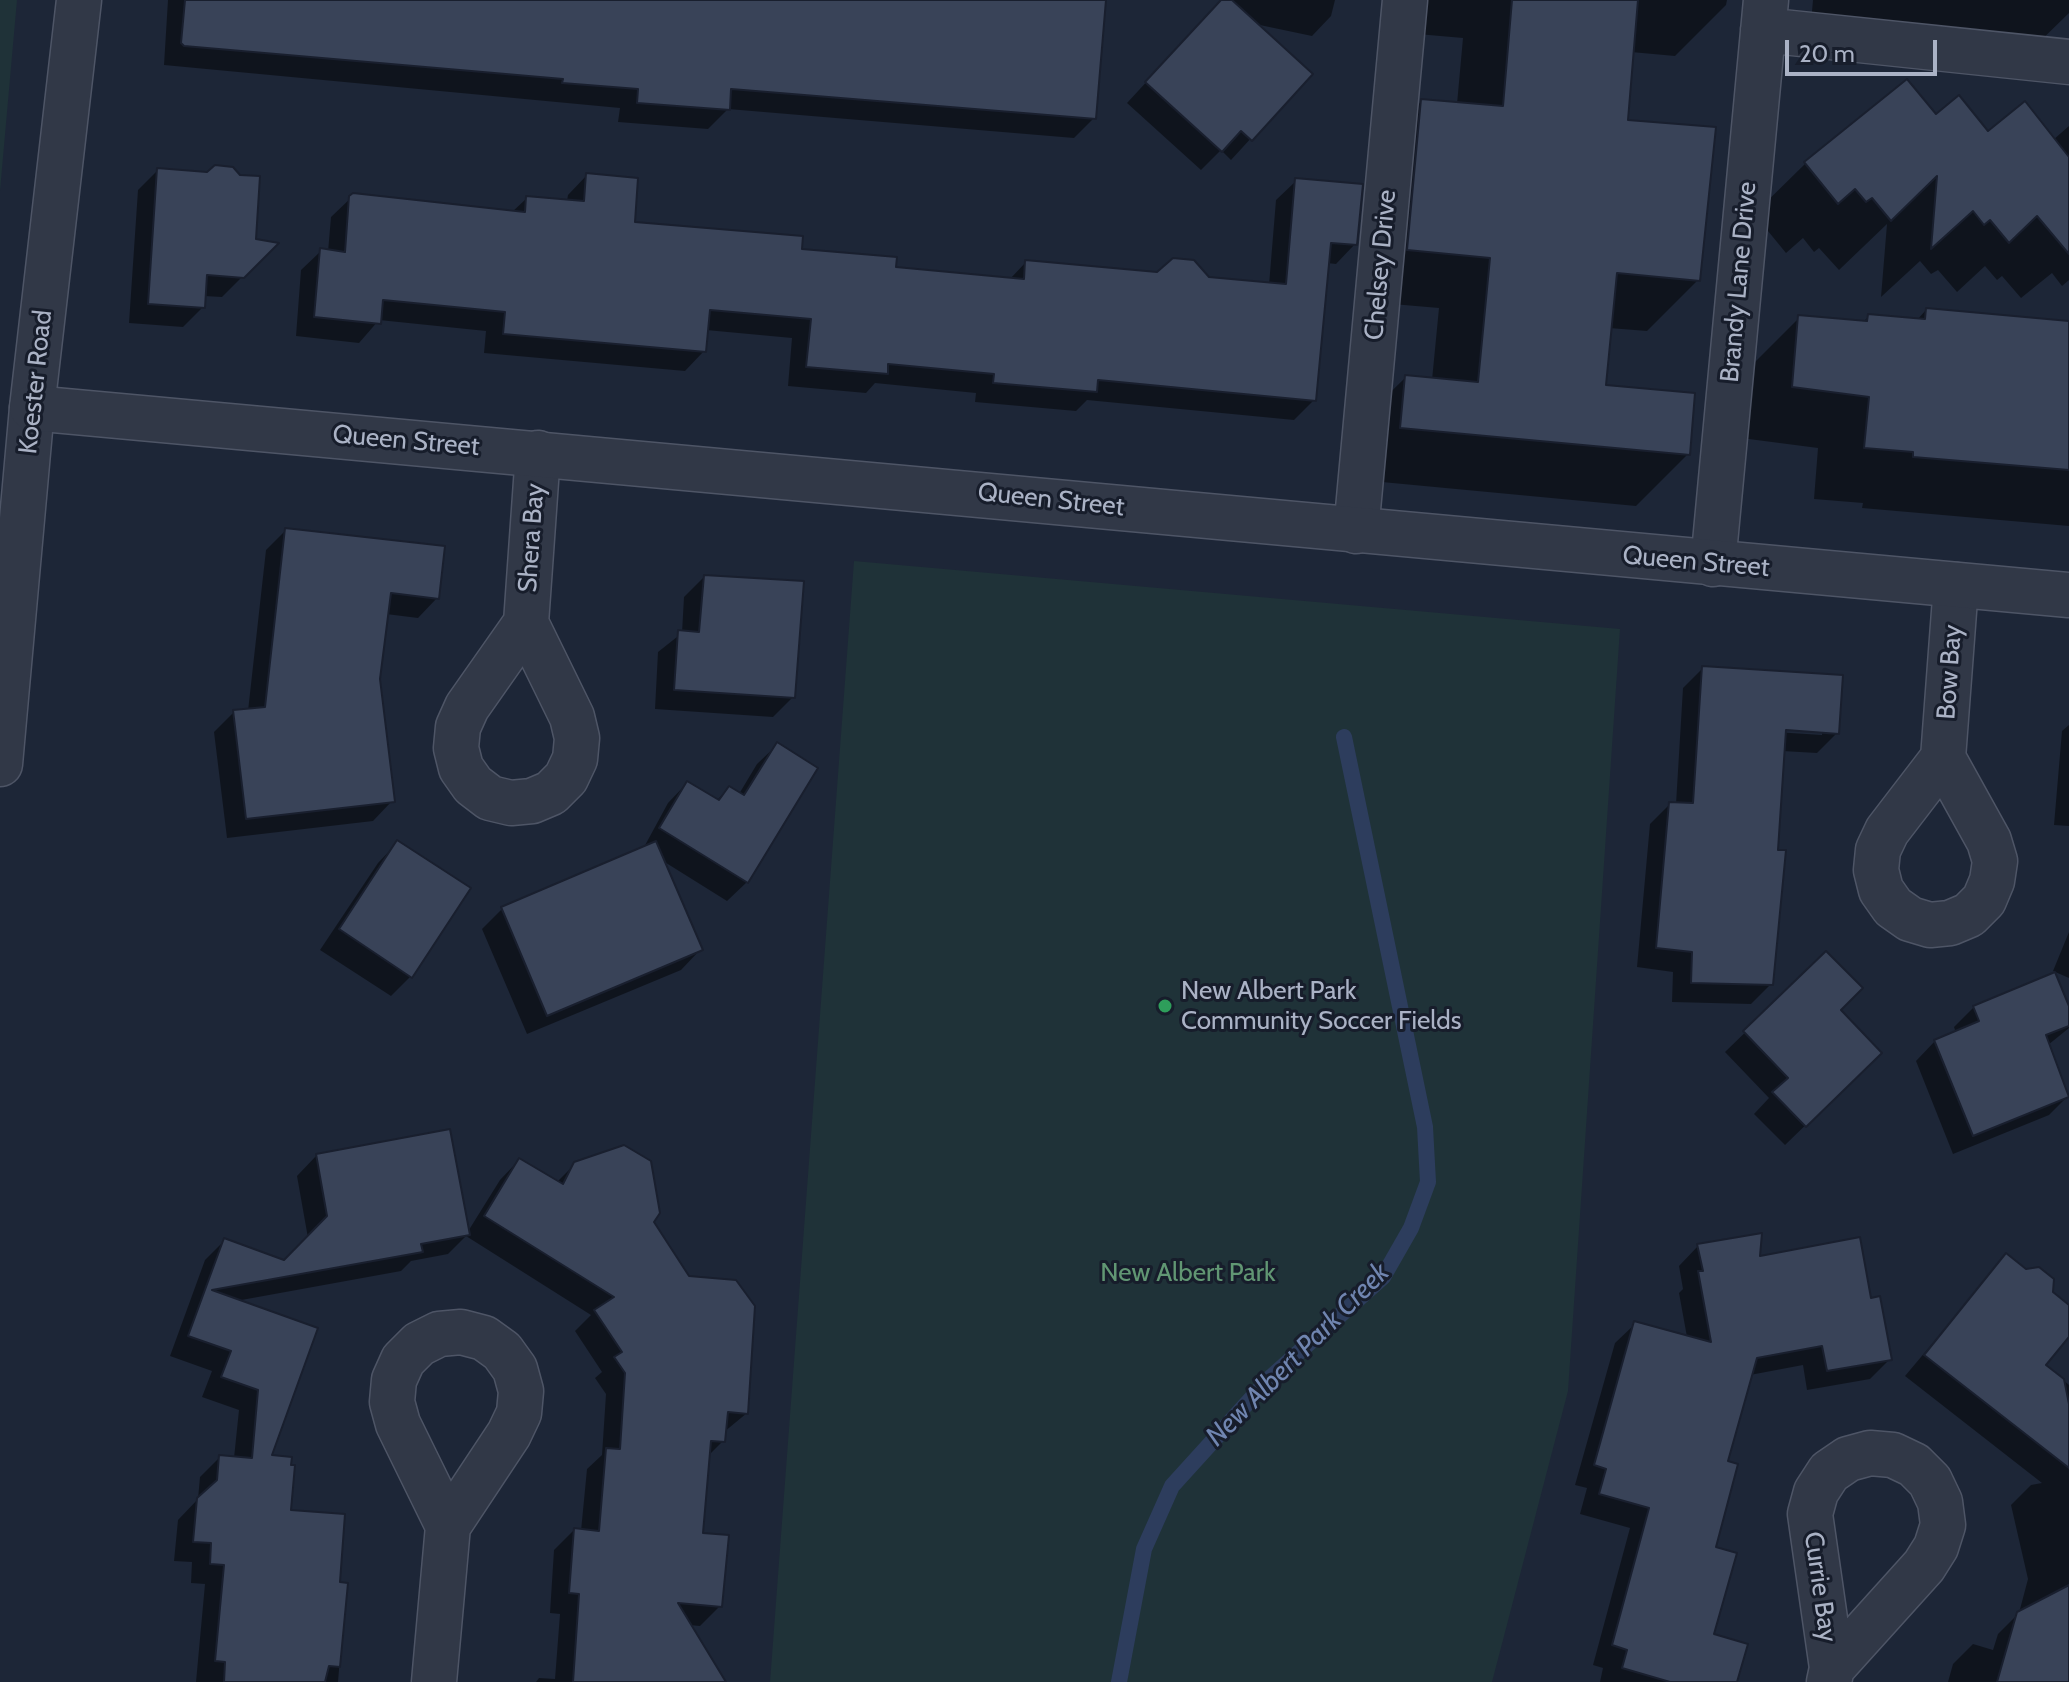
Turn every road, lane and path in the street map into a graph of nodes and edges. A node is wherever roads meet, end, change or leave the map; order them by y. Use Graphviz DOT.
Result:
graph roads {
  1 [pos="79,0"];
  2 [pos="1405,0"];
  3 [pos="1765,15"];
  4 [pos="2069,62"];
  5 [pos="32,408"];
  6 [pos="538,453"];
  7 [pos="1356,531"];
  8 [pos="1713,564"];
  9 [pos="1956,585"];
  10 [pos="2069,595"];
  11 [pos="526,623"];
  12 [pos="1943,758"];
  13 [pos="0,764"];
  14 [pos="448,1526"];
  15 [pos="434,1682"];
  1 -- 5 [label="street, Koester Road"];
  2 -- 7 [label="street, Chelsey Drive"];
  3 -- 4 [label="street"];
  3 -- 8 [label="street, Brandy Lane Drive"];
  5 -- 6 [label="street, Queen Street"];
  5 -- 13 [label="street, Koester Road"];
  6 -- 7 [label="street, Queen Street"];
  6 -- 11 [label="street, Shera Bay"];
  7 -- 8 [label="street, Queen Street"];
  8 -- 9 [label="street, Queen Street"];
  9 -- 10 [label="street, Queen Street"];
  9 -- 12 [label="street, Bow Bay"];
  14 -- 15 [label="street"];
}
